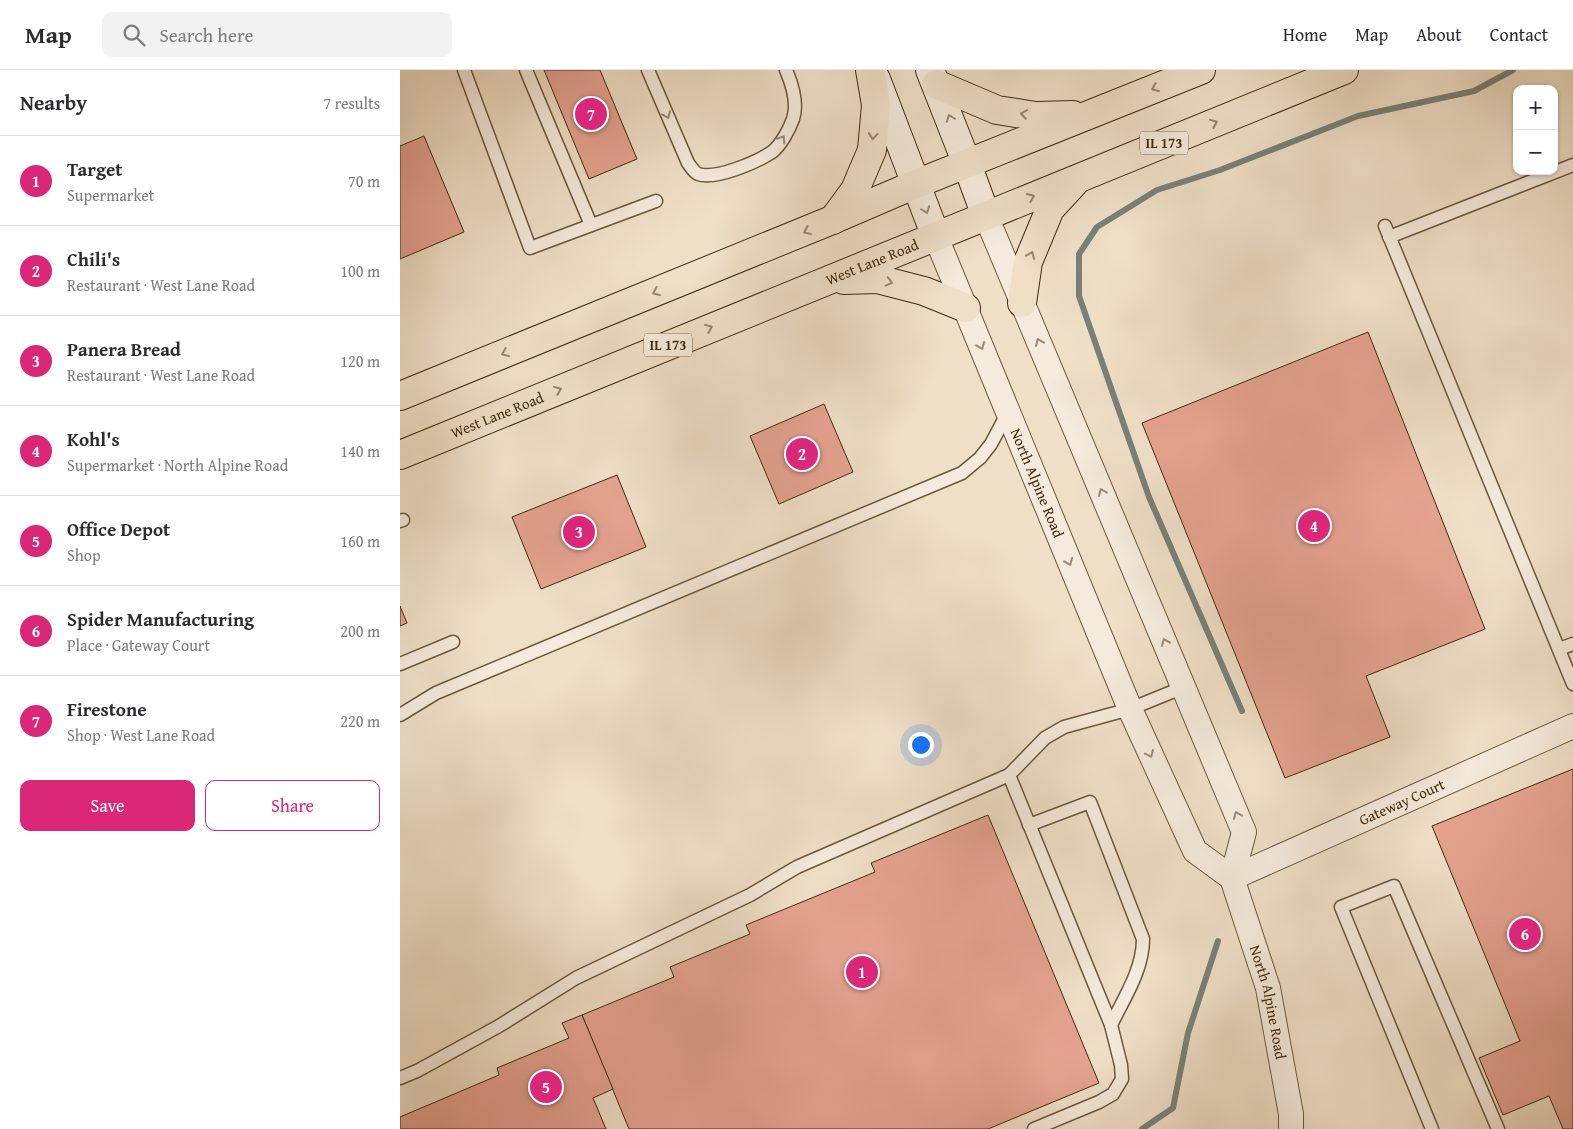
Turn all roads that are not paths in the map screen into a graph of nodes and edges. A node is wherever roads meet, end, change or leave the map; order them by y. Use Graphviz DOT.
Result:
graph roads {
  1 [pos="464,70"];
  2 [pos="526,70"];
  3 [pos="648,70"];
  4 [pos="786,70"];
  5 [pos="871,70"];
  6 [pos="1201,70"];
  7 [pos="1344,70"];
  8 [pos="933,77"];
  9 [pos="1090,115"];
  10 [pos="967,164"];
  11 [pos="1573,165"];
  12 [pos="1079,177"];
  13 [pos="916,184"];
  14 [pos="656,200"];
  15 [pos="986,216"];
  16 [pos="832,220"];
  17 [pos="591,225"];
  18 [pos="936,237"];
  19 [pos="823,281"];
  20 [pos="1022,303"];
  21 [pos="966,308"];
  22 [pos="400,396"];
  23 [pos="1008,412"];
  24 [pos="400,455"];
  25 [pos="453,642"];
  26 [pos="1573,644"];
  27 [pos="1559,649"];
  28 [pos="400,664"];
  29 [pos="1573,684"];
  30 [pos="1184,687"];
  31 [pos="1130,709"];
  32 [pos="400,715"];
  33 [pos="1573,726"];
  34 [pos="1009,775"];
  35 [pos="1029,826"];
  36 [pos="1232,878"];
  37 [pos="1110,1026"];
  38 [pos="400,1078"];
  39 [pos="1034,1129"];
  40 [pos="1291,1129"];
  41 [pos="1432,1129"];
  42 [pos="1498,1129"];
  1 -- 17 [label="lane"];
  2 -- 17 [label="lane"];
  3 -- 4 [label="lane, one-way"];
  5 -- 13 [label="main road, North Alpine Road"];
  5 -- 16 [label="main road, one-way"];
  6 -- 9 [label="main road, one-way"];
  12 -- 7 [label="main road, West Lane Road / IL 173, one-way"];
  9 -- 8 [label="main road, one-way"];
  10 -- 8 [label="main road, one-way"];
  9 -- 10 [label="main road"];
  10 -- 13 [label="main road"];
  10 -- 15 [label="main road"];
  11 -- 27 [label="lane"];
  15 -- 12 [label="main road, West Lane Road / IL 173, one-way"];
  20 -- 12 [label="main road, one-way"];
  13 -- 16 [label="main road"];
  13 -- 18 [label="main road, North Alpine Road, one-way"];
  14 -- 17 [label="lane"];
  15 -- 18 [label="main road, West Lane Road / IL 173"];
  15 -- 20 [label="street"];
  16 -- 22 [label="main road, one-way"];
  18 -- 19 [label="main road, West Lane Road / IL 173"];
  18 -- 21 [label="street, North Alpine Road"];
  19 -- 21 [label="main road, one-way"];
  24 -- 19 [label="main road, West Lane Road / IL 173, one-way"];
  30 -- 20 [label="street, one-way"];
  21 -- 23 [label="street, North Alpine Road, one-way"];
  23 -- 31 [label="street, North Alpine Road, one-way"];
  23 -- 32 [label="lane"];
  25 -- 28 [label="lane"];
  26 -- 27 [label="lane"];
  27 -- 29 [label="lane"];
  30 -- 31 [label="lane"];
  36 -- 30 [label="street, one-way"];
  31 -- 34 [label="lane"];
  31 -- 36 [label="street, North Alpine Road, one-way"];
  33 -- 36 [label="street, Gateway Court"];
  34 -- 35 [label="lane"];
  34 -- 38 [label="lane"];
  35 -- 37 [label="lane"];
  35 -- 37 [label="lane"];
  36 -- 40 [label="street, North Alpine Road"];
  37 -- 39 [label="lane"];
  41 -- 42 [label="lane"];
}
